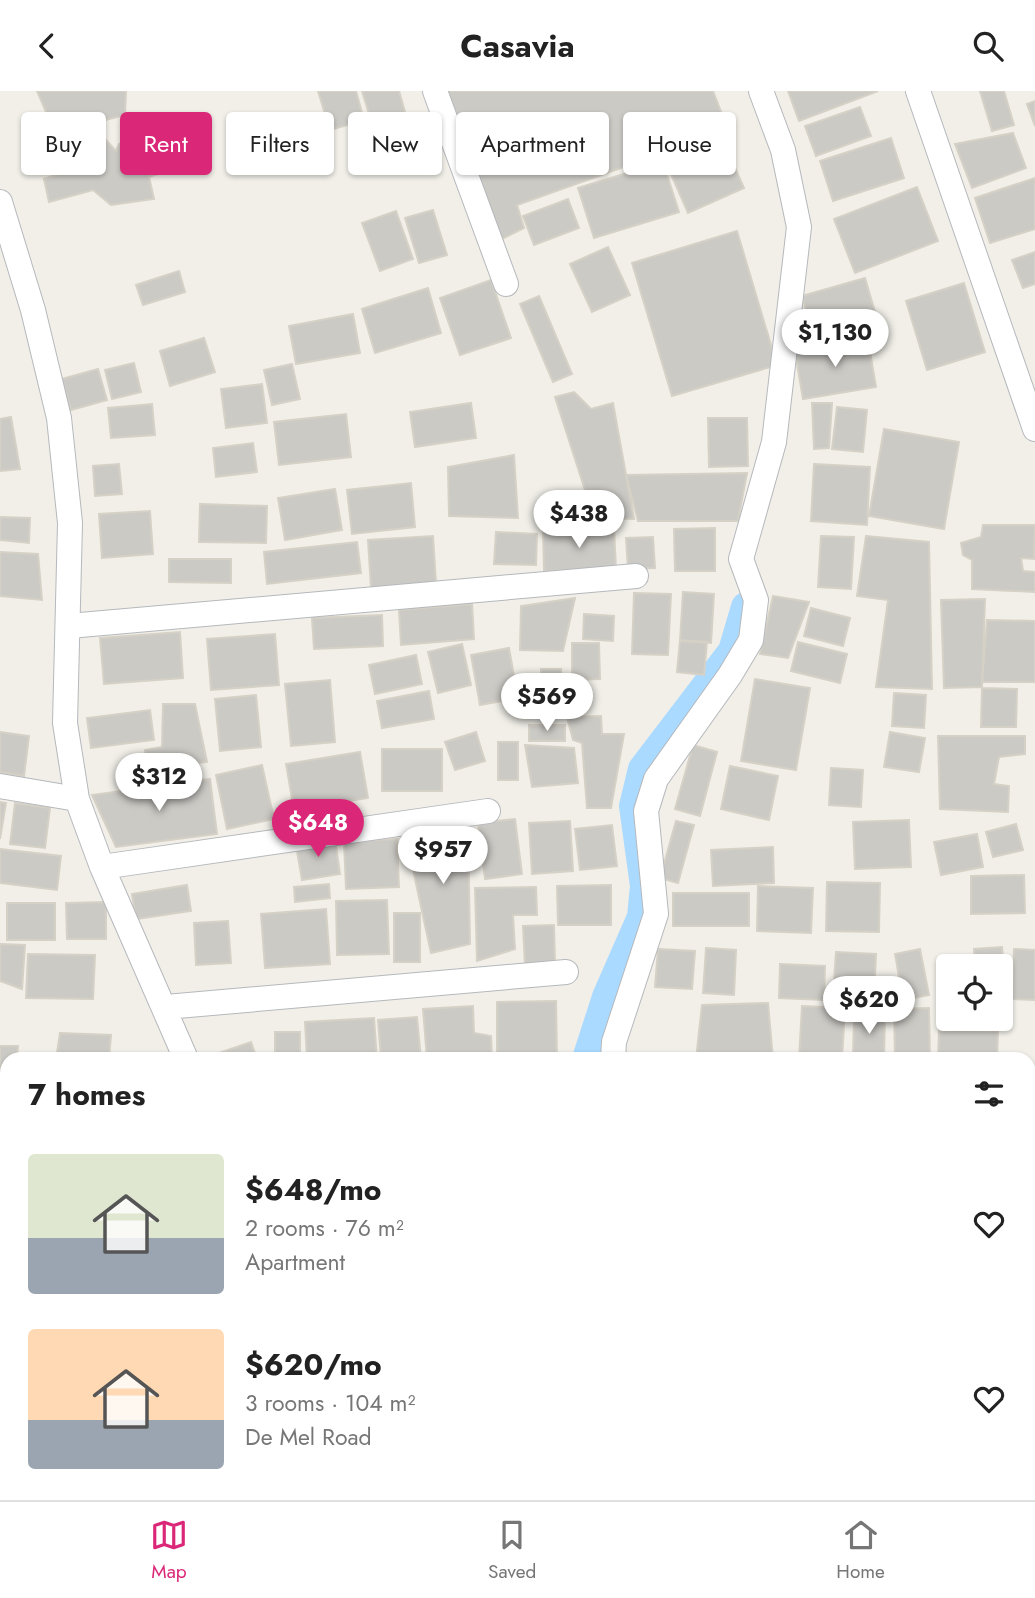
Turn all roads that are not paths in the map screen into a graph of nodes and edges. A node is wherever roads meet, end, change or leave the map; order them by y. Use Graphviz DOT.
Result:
graph roads {
  1 [pos="435,91"];
  2 [pos="761,91"];
  3 [pos="918,91"];
  4 [pos="0,202"];
  5 [pos="506,284"];
  6 [pos="1035,429"];
  7 [pos="636,576"];
  8 [pos="69,626"];
  9 [pos="0,786"];
  10 [pos="77,799"];
  11 [pos="488,811"];
  12 [pos="102,867"];
  13 [pos="566,972"];
  14 [pos="166,1007"];
  15 [pos="183,1052"];
  16 [pos="613,1052"];
  1 -- 5 [label="street"];
  2 -- 16 [label="street"];
  3 -- 6 [label="street"];
  4 -- 8 [label="street"];
  7 -- 8 [label="street"];
  8 -- 10 [label="street"];
  9 -- 10 [label="street"];
  10 -- 12 [label="street"];
  11 -- 12 [label="street"];
  12 -- 14 [label="street"];
  13 -- 14 [label="street"];
  14 -- 15 [label="street"];
}
